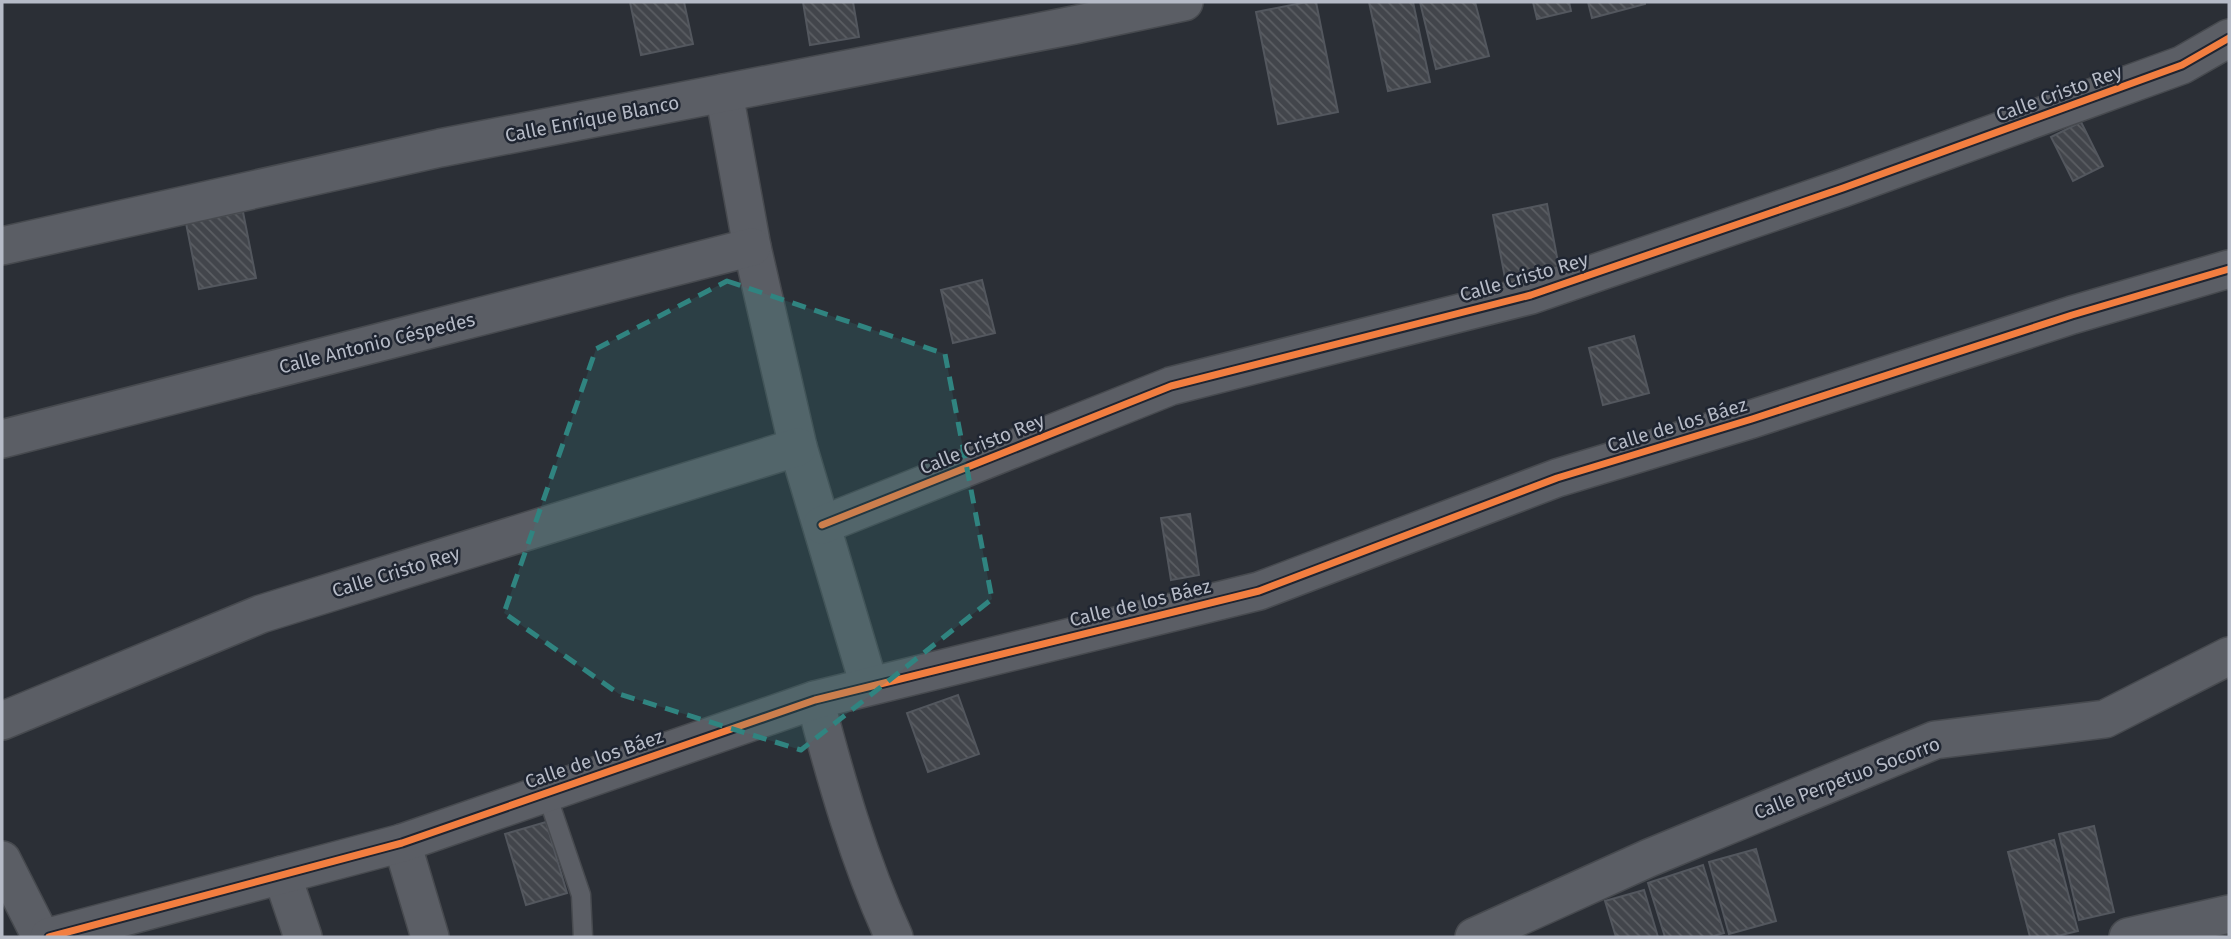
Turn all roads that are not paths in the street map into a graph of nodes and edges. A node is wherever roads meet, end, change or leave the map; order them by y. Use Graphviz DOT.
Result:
graph roads {
  1 [pos="1184,2"];
  2 [pos="2229,38"];
  3 [pos="724,93"];
  4 [pos="2,246"];
  5 [pos="752,247"];
  6 [pos="2229,269"];
  7 [pos="2,439"];
  8 [pos="798,447"];
  9 [pos="822,525"];
  10 [pos="2229,656"];
  11 [pos="869,685"];
  12 [pos="815,700"];
  13 [pos="2,721"];
  14 [pos="546,792"];
  15 [pos="402,843"];
  16 [pos="2,860"];
  17 [pos="282,875"];
  18 [pos="2229,914"];
  19 [pos="41,937"];
  20 [pos="49,937"];
  21 [pos="303,937"];
  22 [pos="430,937"];
  23 [pos="583,937"];
  24 [pos="894,937"];
  25 [pos="1474,937"];
  26 [pos="2129,937"];
  1 -- 3 [label="street, Calle Enrique Blanco"];
  2 -- 9 [label="street, Calle Cristo Rey"];
  3 -- 4 [label="street, Calle Enrique Blanco"];
  3 -- 5 [label="street"];
  5 -- 7 [label="street, Calle Antonio Céspedes"];
  5 -- 8 [label="street"];
  6 -- 11 [label="street, Calle de los Báez"];
  8 -- 9 [label="street"];
  8 -- 13 [label="street, Calle Cristo Rey"];
  9 -- 11 [label="street"];
  10 -- 25 [label="street, Calle Perpetuo Socorro"];
  11 -- 12 [label="street, Calle de los Báez"];
  12 -- 14 [label="street, Calle de los Báez"];
  12 -- 24 [label="street"];
  14 -- 15 [label="street, Calle de los Báez"];
  14 -- 23 [label="lane"];
  15 -- 17 [label="street, Calle de los Báez"];
  15 -- 22 [label="street"];
  16 -- 19 [label="street"];
  17 -- 20 [label="street, Calle de los Báez"];
  17 -- 21 [label="street"];
  18 -- 26 [label="street"];
}
